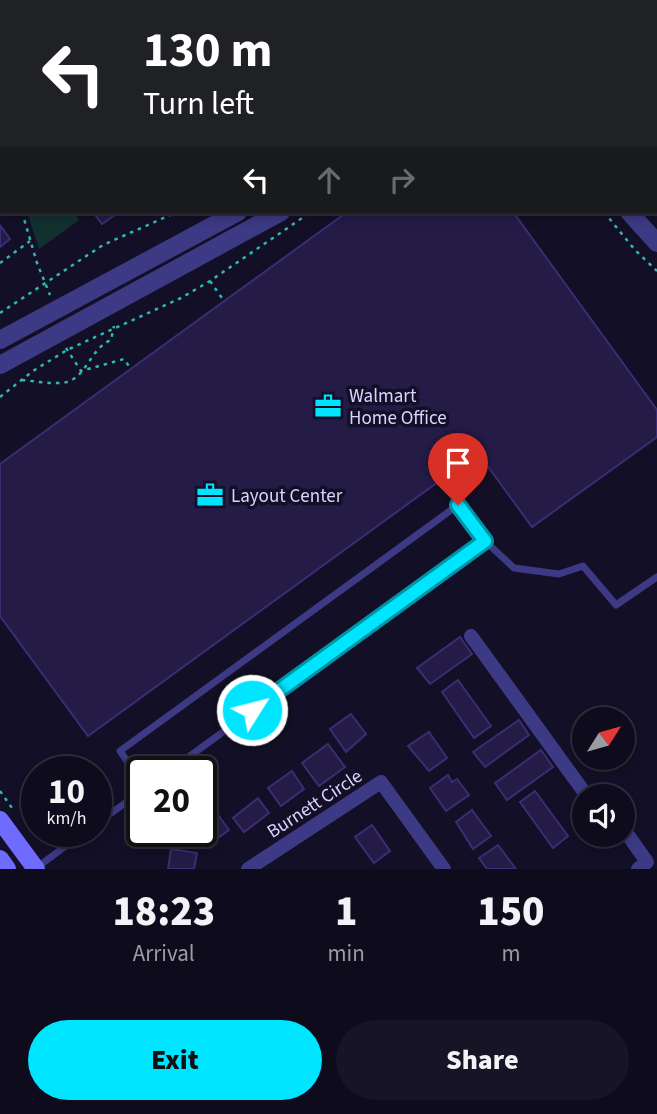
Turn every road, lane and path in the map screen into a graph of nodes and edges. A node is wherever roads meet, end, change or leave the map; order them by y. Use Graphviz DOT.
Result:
graph roads {
  1 [pos="23,214"];
  2 [pos="173,214"];
  3 [pos="234,214"];
  4 [pos="277,214"];
  5 [pos="308,214"];
  6 [pos="606,214"];
  7 [pos="631,214"];
  8 [pos="30,241"];
  9 [pos="657,243"];
  10 [pos="0,263"];
  11 [pos="657,271"];
  12 [pos="210,281"];
  13 [pos="44,283"];
  14 [pos="54,301"];
  15 [pos="224,301"];
  16 [pos="0,313"];
  17 [pos="114,326"];
  18 [pos="0,340"];
  19 [pos="64,343"];
  20 [pos="67,350"];
  21 [pos="0,365"];
  22 [pos="131,369"];
  23 [pos="81,371"];
  24 [pos="21,380"];
  25 [pos="0,397"];
  26 [pos="485,541"];
  27 [pos="657,577"];
  28 [pos="471,636"];
  29 [pos="189,756"];
  30 [pos="126,759"];
  31 [pos="578,784"];
  32 [pos="0,820"];
  33 [pos="65,847"];
  34 [pos="635,847"];
  35 [pos="0,859"];
  36 [pos="647,866"];
  37 [pos="7,869"];
  38 [pos="36,869"];
  39 [pos="248,869"];
  40 [pos="444,869"];
  1 -- 8 [label="path"];
  2 -- 13 [label="path"];
  3 -- 18 [label="street"];
  4 -- 21 [label="street"];
  5 -- 12 [label="path"];
  6 -- 11 [label="path"];
  7 -- 9 [label="street"];
  8 -- 10 [label="path"];
  8 -- 13 [label="path"];
  12 -- 15 [label="path"];
  12 -- 17 [label="path"];
  13 -- 14 [label="path"];
  13 -- 16 [label="path"];
  17 -- 20 [label="path"];
  17 -- 23 [label="path"];
  19 -- 20 [label="path"];
  20 -- 23 [label="path"];
  20 -- 24 [label="path"];
  22 -- 23 [label="path"];
  23 -- 24 [label="path"];
  24 -- 25 [label="path"];
  26 -- 27 [label="lane"];
  26 -- 29 [label="lane"];
  26 -- 30 [label="lane"];
  28 -- 31 [label="street"];
  32 -- 38 [label="main road"];
  33 -- 38 [label="lane"];
  34 -- 36 [label="street"];
  35 -- 37 [label="main road"];
  39 -- 40 [label="street, Burnett Circle"];
}
